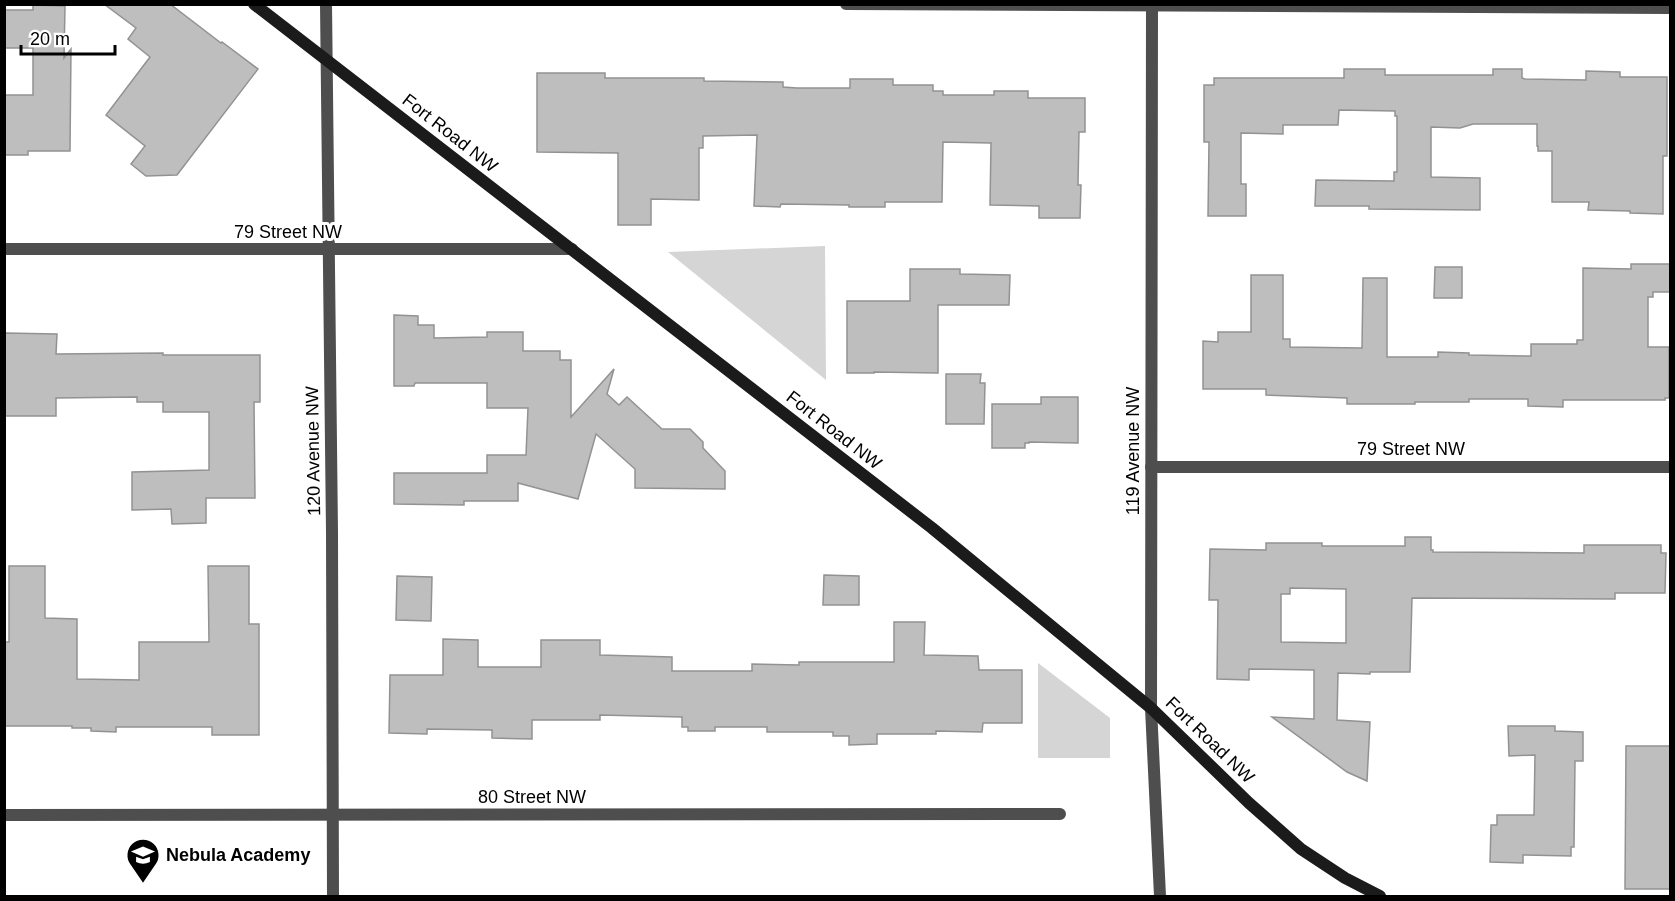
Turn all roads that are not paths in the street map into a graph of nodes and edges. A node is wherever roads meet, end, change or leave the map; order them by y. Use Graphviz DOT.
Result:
graph roads {
  1 [pos="254,4"];
  2 [pos="326,4"];
  3 [pos="846,4"];
  4 [pos="1152,6"];
  5 [pos="1671,8"];
  6 [pos="328,60"];
  7 [pos="4,249"];
  8 [pos="572,249"];
  9 [pos="329,250"];
  10 [pos="1151,467"];
  11 [pos="1671,467"];
  12 [pos="1151,708"];
  13 [pos="1060,814"];
  14 [pos="4,815"];
  15 [pos="333,815"];
  16 [pos="333,897"];
  17 [pos="1160,897"];
  18 [pos="1380,897"];
  1 -- 6 [label="street, Fort Road NW"];
  2 -- 6 [label="street, 120 Avenue NW"];
  3 -- 4 [label="street"];
  4 -- 5 [label="street"];
  4 -- 10 [label="street, 119 Avenue NW"];
  6 -- 8 [label="street, Fort Road NW"];
  6 -- 9 [label="street, 120 Avenue NW"];
  7 -- 9 [label="street, 79 Street NW"];
  8 -- 9 [label="street, 79 Street NW"];
  8 -- 12 [label="street, Fort Road NW"];
  9 -- 15 [label="street, 120 Avenue NW"];
  10 -- 11 [label="street, 79 Street NW"];
  10 -- 12 [label="street, 119 Avenue NW"];
  12 -- 17 [label="street, 119 Avenue NW"];
  12 -- 18 [label="street, Fort Road NW"];
  13 -- 15 [label="street, 80 Street NW"];
  14 -- 15 [label="street, 80 Street NW"];
  15 -- 16 [label="street, 120 Avenue NW"];
}
